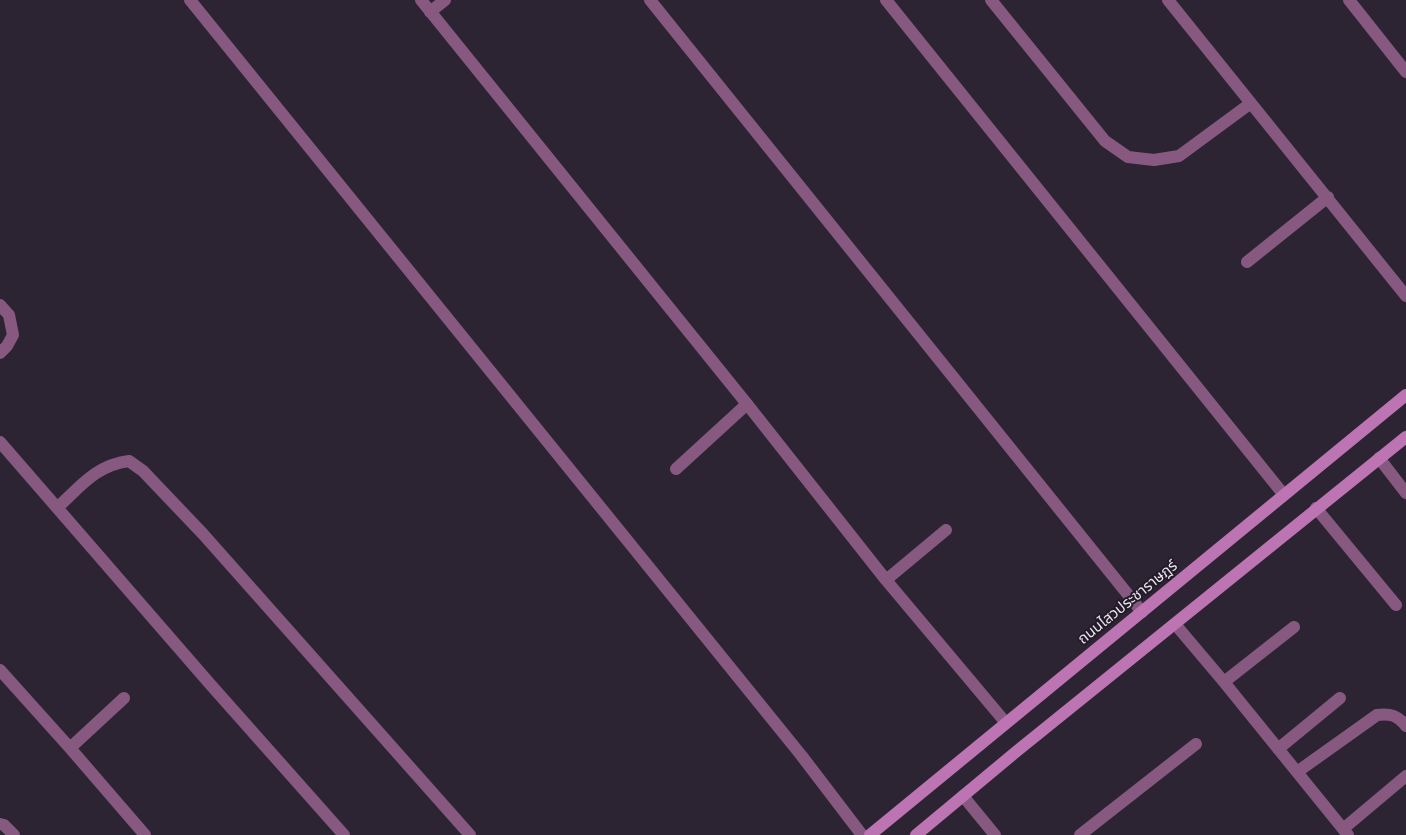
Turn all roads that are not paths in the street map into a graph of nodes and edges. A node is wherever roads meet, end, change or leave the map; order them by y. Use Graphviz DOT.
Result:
graph roads {
  1 [pos="190,0"];
  2 [pos="420,0"];
  3 [pos="445,0"];
  4 [pos="650,0"];
  5 [pos="886,0"];
  6 [pos="991,0"];
  7 [pos="1168,0"];
  8 [pos="1349,0"];
  9 [pos="430,12"];
  10 [pos="1406,72"];
  11 [pos="1252,103"];
  12 [pos="1328,197"];
  13 [pos="1247,262"];
  14 [pos="1406,296"];
  15 [pos="0,305"];
  16 [pos="0,353"];
  17 [pos="1406,395"];
  18 [pos="747,404"];
  19 [pos="1406,437"];
  20 [pos="0,442"];
  21 [pos="1379,458"];
  22 [pos="676,469"];
  23 [pos="1406,493"];
  24 [pos="1284,496"];
  25 [pos="57,508"];
  26 [pos="1316,508"];
  27 [pos="946,530"];
  28 [pos="886,580"];
  29 [pos="1396,605"];
  30 [pos="1142,612"];
  31 [pos="1175,624"];
  32 [pos="1294,627"];
  33 [pos="0,670"];
  34 [pos="1224,682"];
  35 [pos="124,698"];
  36 [pos="1340,698"];
  37 [pos="1006,723"];
  38 [pos="1406,726"];
  39 [pos="1196,744"];
  40 [pos="70,748"];
  41 [pos="1278,749"];
  42 [pos="1297,772"];
  43 [pos="1406,776"];
  44 [pos="963,796"];
  45 [pos="0,824"];
  46 [pos="1345,832"];
  47 [pos="14,835"];
  48 [pos="145,835"];
  49 [pos="344,835"];
  50 [pos="470,835"];
  51 [pos="862,835"];
  52 [pos="870,835"];
  53 [pos="916,835"];
  54 [pos="995,835"];
  55 [pos="1080,835"];
  1 -- 51 [label="street"];
  2 -- 9 [label="street"];
  3 -- 9 [label="street"];
  4 -- 30 [label="street"];
  5 -- 24 [label="street"];
  6 -- 11 [label="street"];
  7 -- 11 [label="street"];
  8 -- 10 [label="street"];
  9 -- 18 [label="street"];
  11 -- 12 [label="street"];
  12 -- 13 [label="street"];
  12 -- 14 [label="street"];
  15 -- 16 [label="street"];
  17 -- 24 [label="main road, ถนนไสวประชาราษฎร์"];
  18 -- 22 [label="street"];
  18 -- 28 [label="street"];
  19 -- 21 [label="main road"];
  20 -- 25 [label="street"];
  21 -- 23 [label="street"];
  21 -- 26 [label="main road"];
  24 -- 30 [label="main road, ถนนไสวประชาราษฎร์"];
  25 -- 49 [label="street"];
  25 -- 50 [label="street"];
  26 -- 29 [label="street"];
  26 -- 31 [label="main road"];
  27 -- 28 [label="street"];
  28 -- 37 [label="street"];
  30 -- 37 [label="main road, ถนนไสวประชาราษฎร์"];
  31 -- 34 [label="street"];
  31 -- 44 [label="main road"];
  32 -- 34 [label="street"];
  33 -- 40 [label="street"];
  34 -- 41 [label="street"];
  35 -- 40 [label="street"];
  36 -- 41 [label="street"];
  37 -- 52 [label="main road, ถนนไสวประชาราษฎร์"];
  38 -- 42 [label="street"];
  39 -- 55 [label="street"];
  40 -- 48 [label="street"];
  41 -- 42 [label="street"];
  42 -- 46 [label="street"];
  43 -- 46 [label="street"];
  44 -- 53 [label="main road"];
  44 -- 54 [label="street"];
  45 -- 47 [label="street"];
}
